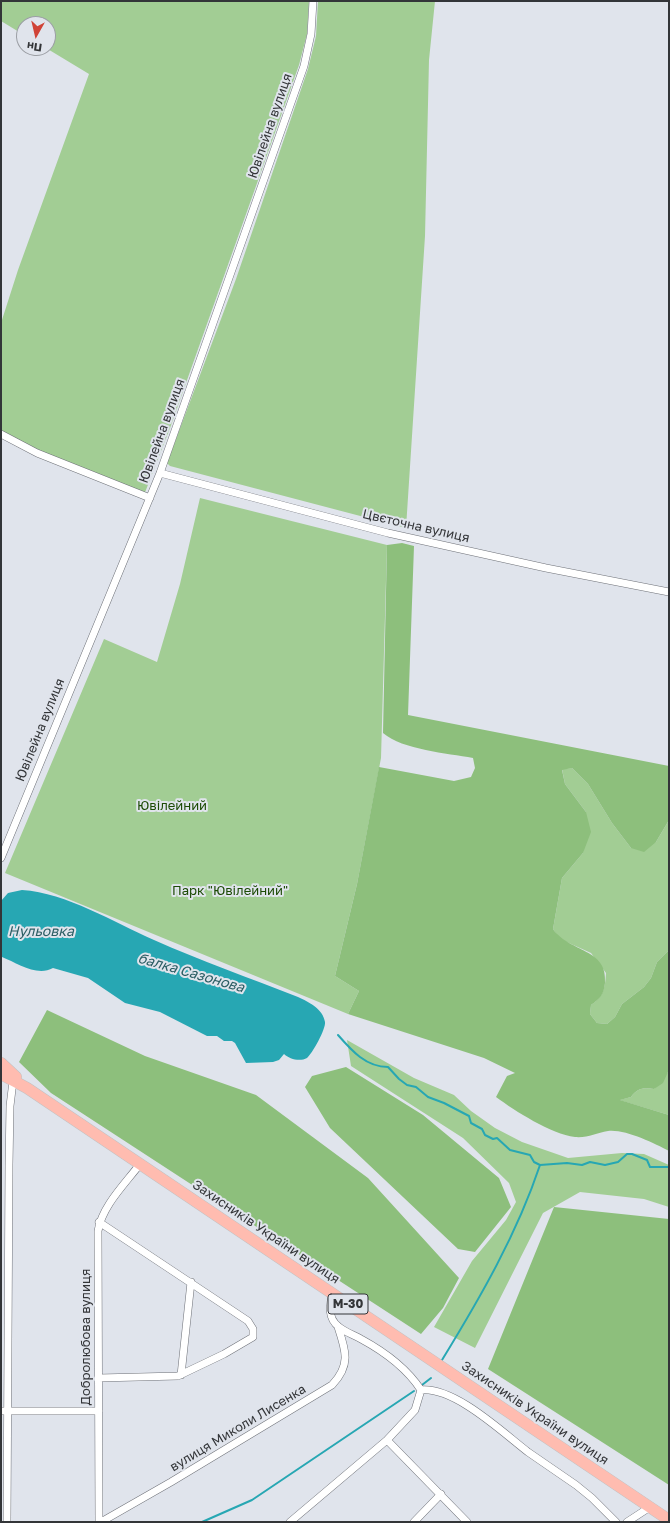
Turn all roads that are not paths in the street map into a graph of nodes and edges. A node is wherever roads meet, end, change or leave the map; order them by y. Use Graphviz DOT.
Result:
graph roads {
  1 [pos="313,1"];
  2 [pos="1,434"];
  3 [pos="160,473"];
  4 [pos="150,498"];
  5 [pos="669,592"];
  6 [pos="1,858"];
  7 [pos="1,1063"];
  8 [pos="1,1074"];
  9 [pos="13,1080"];
  10 [pos="28,1088"];
  11 [pos="140,1164"];
  12 [pos="99,1222"];
  13 [pos="191,1282"];
  14 [pos="333,1294"];
  15 [pos="338,1327"];
  16 [pos="181,1375"];
  17 [pos="99,1378"];
  18 [pos="421,1390"];
  19 [pos="4,1411"];
  20 [pos="99,1411"];
  21 [pos="387,1440"];
  22 [pos="441,1494"];
  23 [pos="650,1507"];
  24 [pos="669,1520"];
  25 [pos="7,1522"];
  26 [pos="100,1522"];
  27 [pos="290,1522"];
  28 [pos="414,1522"];
  29 [pos="467,1522"];
  30 [pos="616,1522"];
  31 [pos="627,1522"];
  1 -- 3 [label="street, Ювілейна вулиця"];
  2 -- 4 [label="street"];
  3 -- 4 [label="street, Ювілейна вулиця"];
  3 -- 5 [label="street, Цвєточна вулиця"];
  4 -- 6 [label="street, Ювілейна вулиця"];
  7 -- 10 [label="highway, Захисників України вулиця / М-30"];
  8 -- 9 [label="highway, Захисників України вулиця / М-30"];
  9 -- 10 [label="highway, Захисників України вулиця / М-30"];
  9 -- 19 [label="street"];
  10 -- 11 [label="highway, Захисників України вулиця / М-30"];
  11 -- 12 [label="street"];
  11 -- 14 [label="highway, Захисників України вулиця / М-30"];
  12 -- 13 [label="street"];
  12 -- 17 [label="street, Добролюбова вулиця"];
  13 -- 16 [label="street"];
  13 -- 16 [label="street"];
  14 -- 15 [label="street, вулиця Миколи Лисенка"];
  14 -- 23 [label="highway, Захисників України вулиця / М-30"];
  15 -- 18 [label="street"];
  15 -- 26 [label="street, вулиця Миколи Лисенка"];
  16 -- 17 [label="street"];
  17 -- 20 [label="street, Добролюбова вулиця"];
  18 -- 21 [label="street"];
  18 -- 30 [label="street"];
  19 -- 20 [label="street"];
  19 -- 25 [label="street"];
  20 -- 26 [label="street, Добролюбова вулиця"];
  21 -- 22 [label="street"];
  21 -- 27 [label="street"];
  22 -- 28 [label="street"];
  22 -- 29 [label="street"];
  23 -- 24 [label="highway, Захисників України вулиця / М-30"];
  23 -- 31 [label="street"];
}
